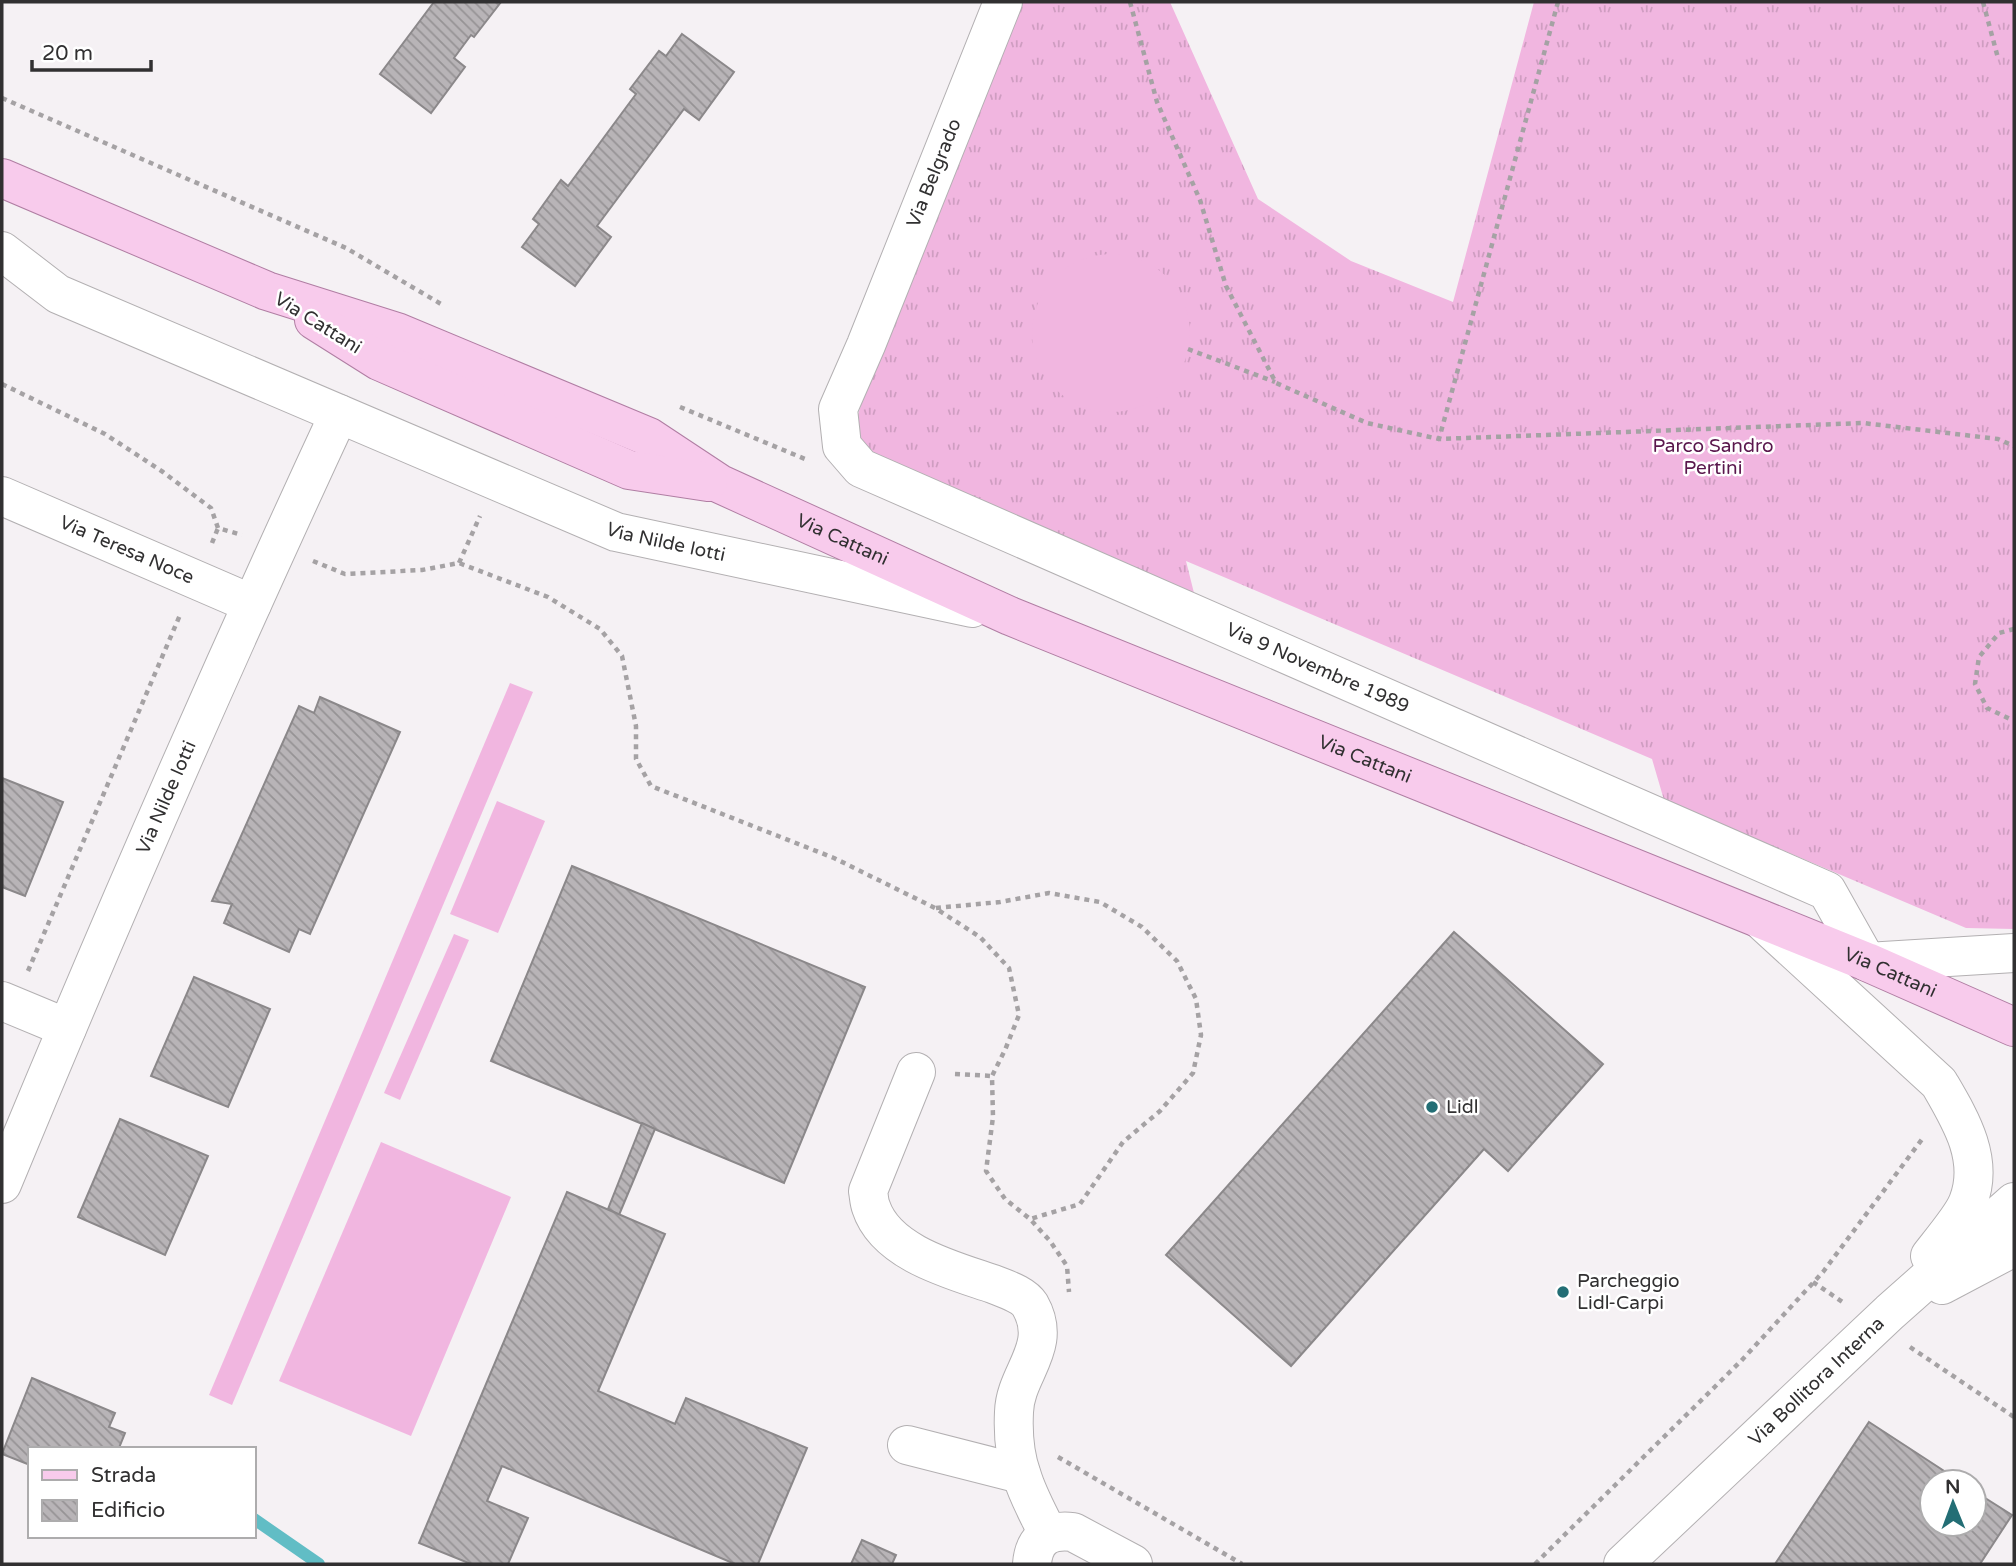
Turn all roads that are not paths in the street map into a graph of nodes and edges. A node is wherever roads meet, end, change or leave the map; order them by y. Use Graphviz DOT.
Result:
graph roads {
  1 [pos="1003,2"];
  2 [pos="2,178"];
  3 [pos="2,251"];
  4 [pos="340,414"];
  5 [pos="861,468"];
  6 [pos="2,496"];
  7 [pos="252,604"];
  8 [pos="1010,616"];
  9 [pos="1760,919"];
  10 [pos="2014,953"];
  11 [pos="1867,962"];
  12 [pos="8,1003"];
  13 [pos="2014,1027"];
  14 [pos="67,1028"];
  15 [pos="916,1072"];
  16 [pos="2,1184"];
  17 [pos="2014,1202"];
  18 [pos="2014,1247"];
  19 [pos="1883,1319"];
  20 [pos="907,1445"];
  21 [pos="1036,1464"];
  22 [pos="1040,1549"];
  23 [pos="1133,1564"];
  24 [pos="1623,1564"];
  1 -- 5 [label="street, Via Belgrado"];
  2 -- 8 [label="main road, Via Cattani"];
  3 -- 4 [label="street, Via Nilde Iotti"];
  4 -- 7 [label="street, Via Nilde Iotti"];
  4 -- 8 [label="street, Via Nilde Iotti"];
  5 -- 11 [label="street, Via 9 Novembre 1989"];
  6 -- 7 [label="street, Via Teresa Noce"];
  7 -- 14 [label="street, Via Nilde Iotti"];
  8 -- 9 [label="main road, Via Cattani"];
  9 -- 11 [label="main road, Via Cattani"];
  9 -- 19 [label="street"];
  10 -- 11 [label="street"];
  11 -- 13 [label="main road, Via Cattani"];
  12 -- 14 [label="street"];
  14 -- 16 [label="street, Via Nilde Iotti"];
  15 -- 21 [label="street"];
  17 -- 19 [label="street, Via Bollitora Interna"];
  18 -- 19 [label="street"];
  19 -- 24 [label="street, Via Bollitora Interna"];
  20 -- 21 [label="street"];
  21 -- 22 [label="street"];
  22 -- 23 [label="street"];
}
